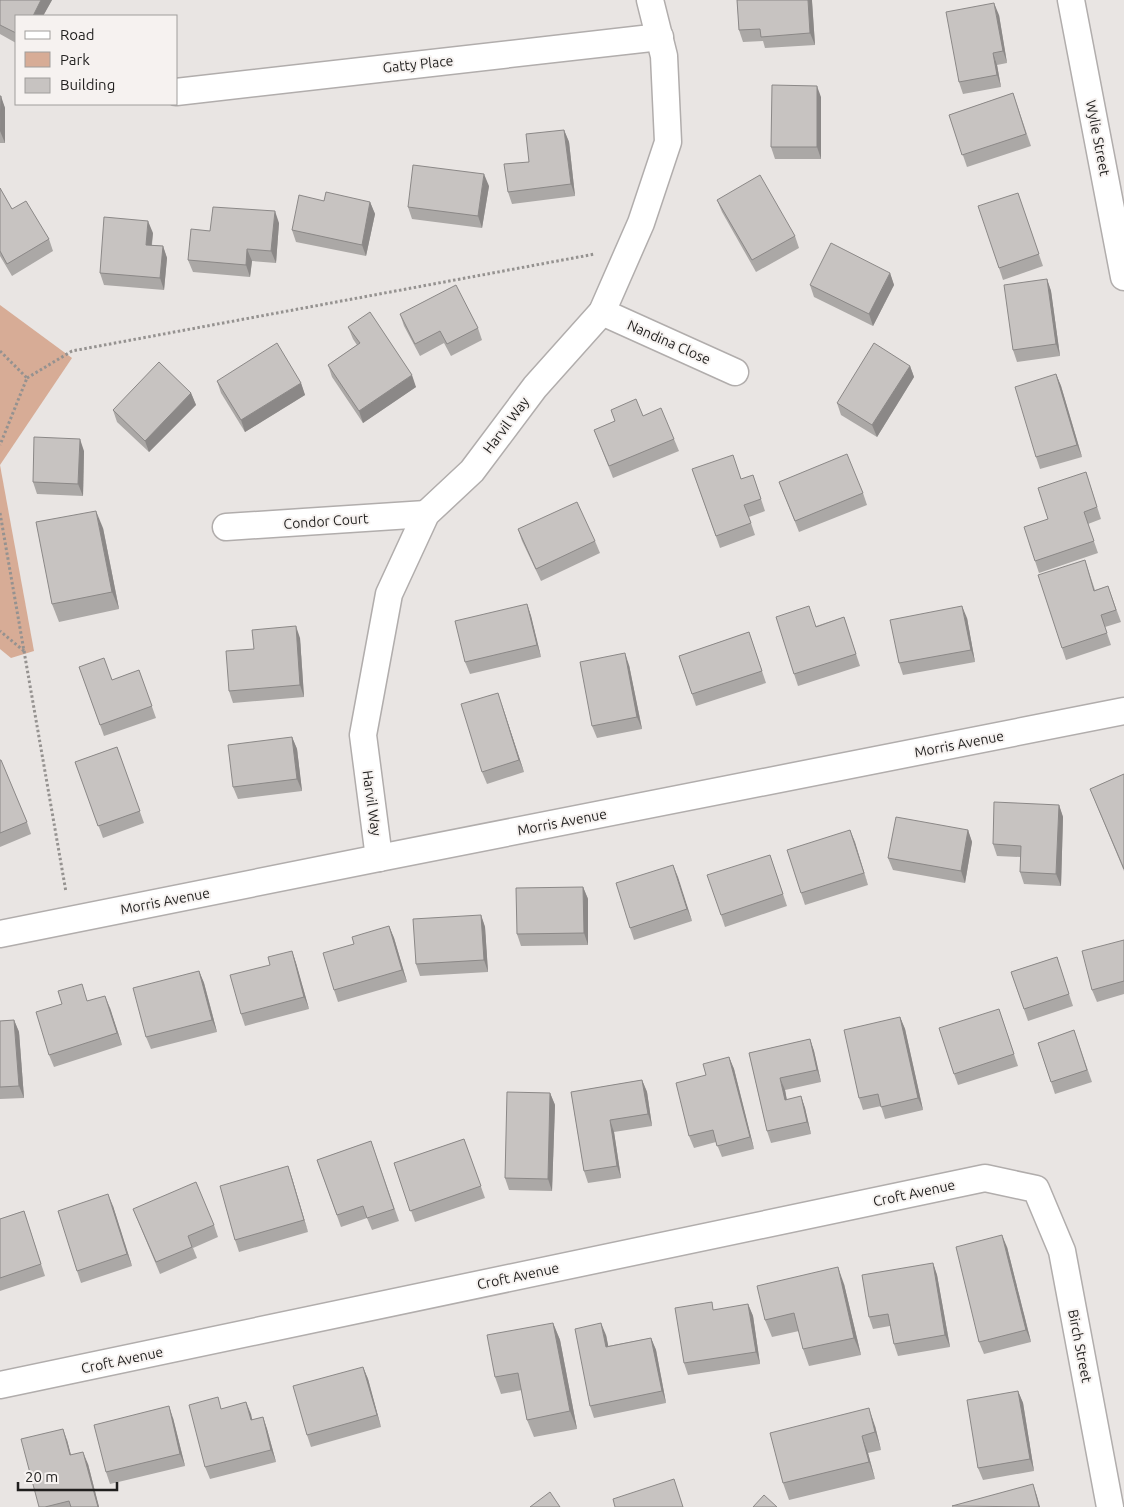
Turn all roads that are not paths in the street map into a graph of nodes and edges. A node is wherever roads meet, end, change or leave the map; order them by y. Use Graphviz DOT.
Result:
graph roads {
  1 [pos="650,0"];
  2 [pos="1071,0"];
  3 [pos="660,37"];
  4 [pos="178,92"];
  5 [pos="1113,158"];
  6 [pos="1124,276"];
  7 [pos="602,312"];
  8 [pos="735,372"];
  9 [pos="426,514"];
  10 [pos="226,527"];
  11 [pos="1124,711"];
  12 [pos="379,858"];
  13 [pos="0,934"];
  14 [pos="1036,1190"];
  15 [pos="0,1386"];
  16 [pos="1110,1507"];
  1 -- 3 [label="street, Harvil Way"];
  2 -- 5 [label="street, Wylie Street"];
  3 -- 4 [label="street, Gatty Place"];
  3 -- 7 [label="street, Harvil Way"];
  5 -- 6 [label="street, Wylie Street"];
  7 -- 8 [label="street, Nandina Close"];
  7 -- 9 [label="street, Harvil Way"];
  9 -- 10 [label="street, Condor Court"];
  9 -- 12 [label="street, Harvil Way"];
  11 -- 12 [label="street, Morris Avenue"];
  12 -- 13 [label="street, Morris Avenue"];
  14 -- 15 [label="street, Croft Avenue"];
  14 -- 16 [label="street, Birch Street"];
}
